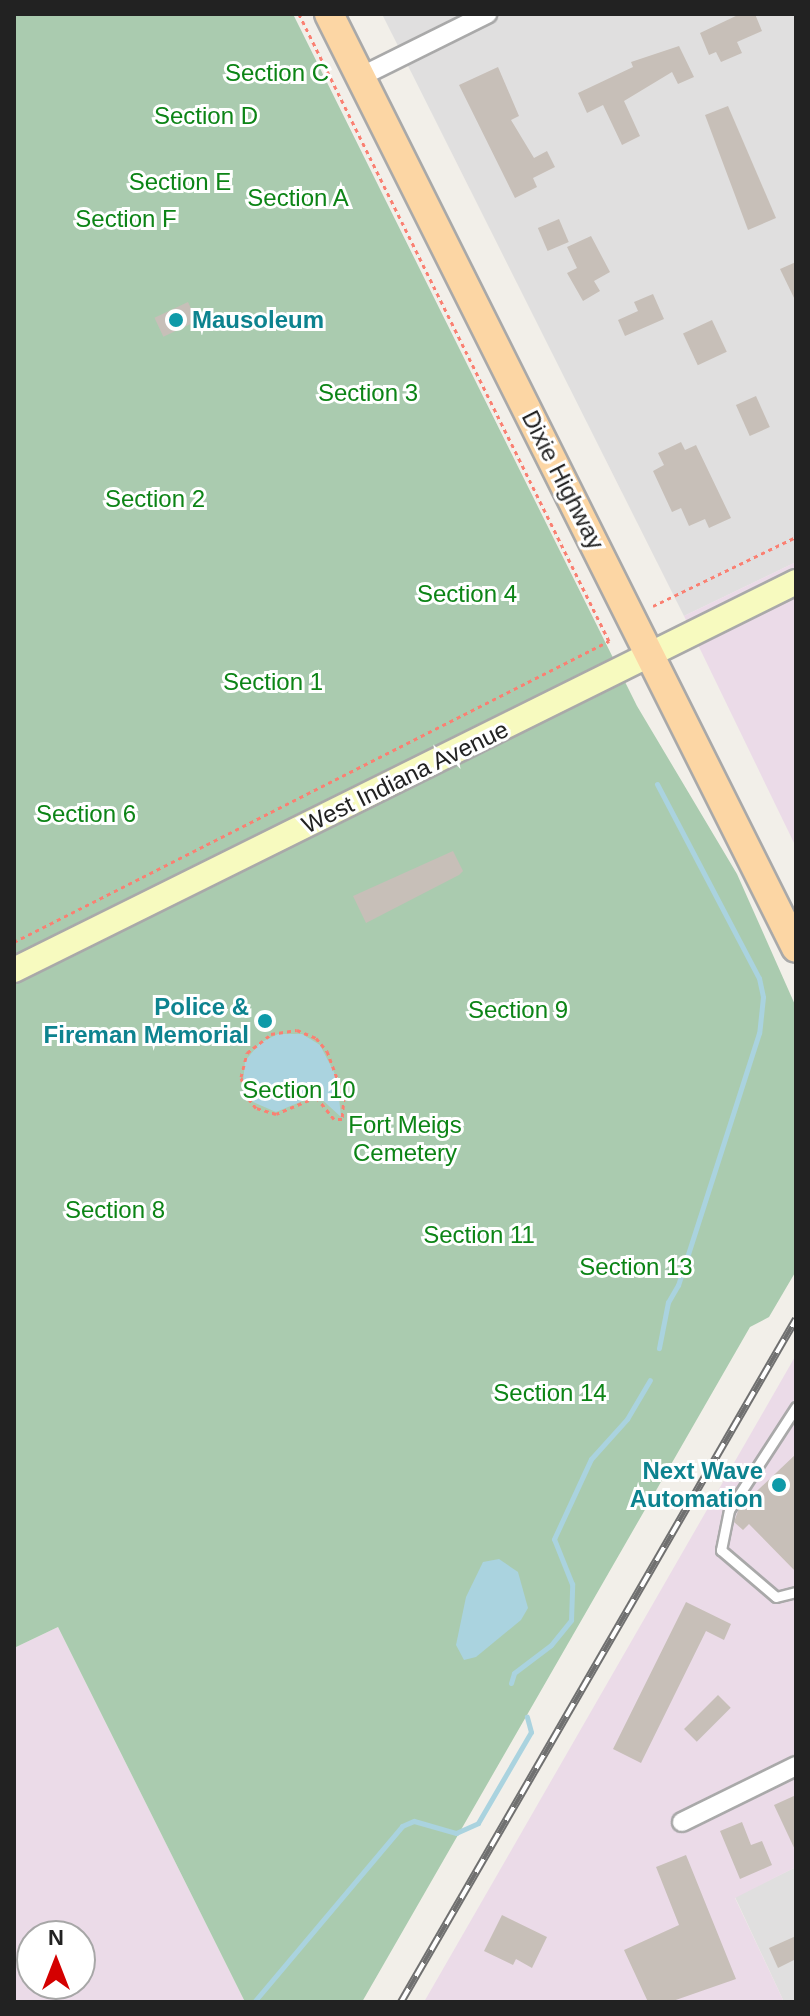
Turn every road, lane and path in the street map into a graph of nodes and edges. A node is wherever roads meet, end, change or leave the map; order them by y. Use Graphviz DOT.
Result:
graph roads {
  1 [pos="299,14"];
  2 [pos="329,14"];
  3 [pos="487,14"];
  4 [pos="362,76"];
  5 [pos="796,537"];
  6 [pos="796,582"];
  7 [pos="653,606"];
  8 [pos="650,654"];
  9 [pos="14,942"];
  10 [pos="796,948"];
  11 [pos="14,970"];
  12 [pos="251,1103"];
  13 [pos="796,1407"];
  14 [pos="796,1592"];
  15 [pos="796,1766"];
  16 [pos="682,1822"];
  1 -- 9 [label="path"];
  2 -- 4 [label="main road, Dixie Highway"];
  3 -- 4 [label="street"];
  4 -- 8 [label="main road, Dixie Highway"];
  5 -- 7 [label="path"];
  6 -- 8 [label="main road, West Indiana Avenue"];
  8 -- 10 [label="main road, Dixie Highway"];
  8 -- 11 [label="main road, West Indiana Avenue"];
  12 -- 12 [label="path"];
  13 -- 14 [label="lane"];
  15 -- 16 [label="street"];
}
